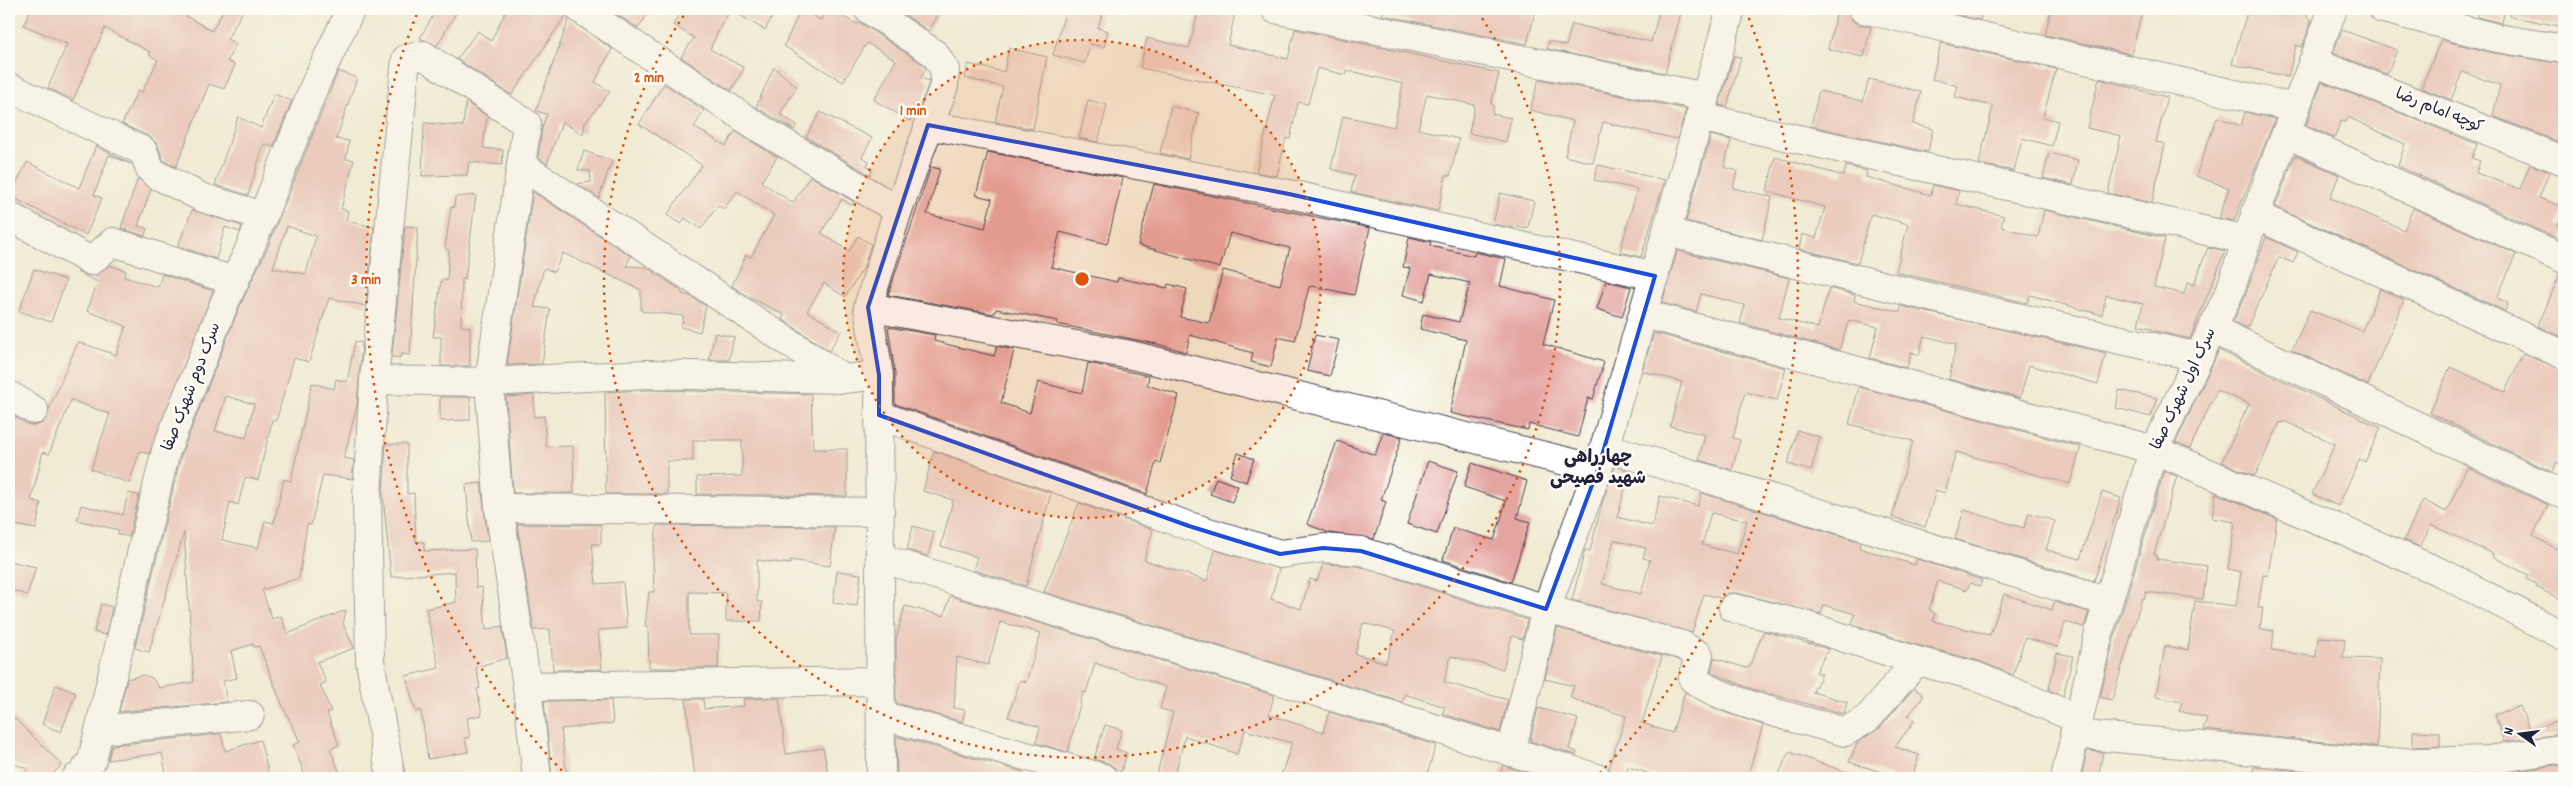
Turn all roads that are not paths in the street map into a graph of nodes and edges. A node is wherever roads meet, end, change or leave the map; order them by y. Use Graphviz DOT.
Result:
graph roads {
  1 [pos="351,9"];
  2 [pos="580,9"];
  3 [pos="868,9"];
  4 [pos="1275,9"];
  5 [pos="1730,9"];
  6 [pos="1863,9"];
  7 [pos="2333,9"];
  8 [pos="2384,9"];
  9 [pos="2564,49"];
  10 [pos="2313,62"];
  11 [pos="9,88"];
  12 [pos="1703,107"];
  13 [pos="2296,108"];
  14 [pos="928,125"];
  15 [pos="2287,134"];
  16 [pos="2564,161"];
  17 [pos="521,165"];
  18 [pos="898,210"];
  19 [pos="9,216"];
  20 [pos="262,216"];
  21 [pos="2251,227"];
  22 [pos="1667,232"];
  23 [pos="2564,259"];
  24 [pos="1655,276"];
  25 [pos="234,281"];
  26 [pos="868,307"];
  27 [pos="1644,314"];
  28 [pos="2212,330"];
  29 [pos="2564,355"];
  30 [pos="2199,357"];
  31 [pos="879,375"];
  32 [pos="844,379"];
  33 [pos="374,380"];
  34 [pos="489,382"];
  35 [pos="9,396"];
  36 [pos="34,410"];
  37 [pos="879,415"];
  38 [pos="2155,450"];
  39 [pos="1602,458"];
  40 [pos="2564,495"];
  41 [pos="499,508"];
  42 [pos="880,512"];
  43 [pos="880,558"];
  44 [pos="2108,602"];
  45 [pos="1546,608"];
  46 [pos="1733,608"];
  47 [pos="2564,636"];
  48 [pos="1917,661"];
  49 [pos="881,681"];
  50 [pos="527,686"];
  51 [pos="250,715"];
  52 [pos="881,715"];
  53 [pos="2076,727"];
  54 [pos="100,730"];
  55 [pos="2564,751"];
  56 [pos="1511,752"];
  57 [pos="76,778"];
  58 [pos="391,778"];
  59 [pos="537,778"];
  60 [pos="881,778"];
  61 [pos="1103,778"];
  62 [pos="1597,778"];
  63 [pos="2065,778"];
  1 -- 20 [label="street, سرک دوم شهرک صفا"];
  2 -- 18 [label="street"];
  3 -- 14 [label="street"];
  4 -- 12 [label="street"];
  5 -- 12 [label="street"];
  6 -- 13 [label="street"];
  7 -- 10 [label="street, سرک اول شهرک صفا"];
  8 -- 9 [label="street"];
  10 -- 13 [label="street, سرک اول شهرک صفا"];
  10 -- 16 [label="street, کوچه امام رضا"];
  11 -- 20 [label="street"];
  12 -- 21 [label="street"];
  12 -- 22 [label="street"];
  13 -- 15 [label="street, سرک اول شهرک صفا"];
  14 -- 18 [label="street"];
  14 -- 24 [label="street"];
  15 -- 21 [label="street, سرک اول شهرک صفا"];
  15 -- 23 [label="street"];
  17 -- 32 [label="street"];
  17 -- 33 [label="street"];
  17 -- 34 [label="street"];
  18 -- 26 [label="street"];
  19 -- 25 [label="street"];
  20 -- 25 [label="street, سرک دوم شهرک صفا"];
  21 -- 28 [label="street, سرک اول شهرک صفا"];
  21 -- 29 [label="street"];
  22 -- 24 [label="street"];
  22 -- 30 [label="street"];
  24 -- 27 [label="street"];
  25 -- 54 [label="street, سرک دوم شهرک صفا"];
  26 -- 31 [label="street"];
  26 -- 39 [label="street"];
  27 -- 38 [label="street"];
  27 -- 39 [label="street"];
  28 -- 30 [label="street, سرک اول شهرک صفا"];
  28 -- 40 [label="street"];
  30 -- 38 [label="street, سرک اول شهرک صفا"];
  31 -- 32 [label="street"];
  31 -- 37 [label="street"];
  32 -- 34 [label="street"];
  33 -- 34 [label="street"];
  33 -- 58 [label="street"];
  34 -- 41 [label="street"];
  35 -- 36 [label="street"];
  37 -- 42 [label="street"];
  37 -- 45 [label="street"];
  38 -- 44 [label="street, سرک اول شهرک صفا"];
  38 -- 47 [label="street"];
  39 -- 44 [label="street"];
  39 -- 45 [label="street"];
  41 -- 42 [label="street"];
  41 -- 50 [label="street"];
  42 -- 43 [label="street"];
  43 -- 49 [label="street"];
  43 -- 56 [label="street"];
  44 -- 53 [label="street, سرک اول شهرک صفا"];
  45 -- 48 [label="street"];
  45 -- 56 [label="street"];
  46 -- 48 [label="street"];
  48 -- 53 [label="street"];
  49 -- 50 [label="street"];
  49 -- 52 [label="street"];
  50 -- 59 [label="street"];
  51 -- 54 [label="street"];
  52 -- 60 [label="street"];
  52 -- 61 [label="street"];
  53 -- 55 [label="street"];
  53 -- 63 [label="street, سرک اول شهرک صفا"];
  54 -- 57 [label="street, سرک دوم شهرک صفا"];
  56 -- 62 [label="street"];
}
